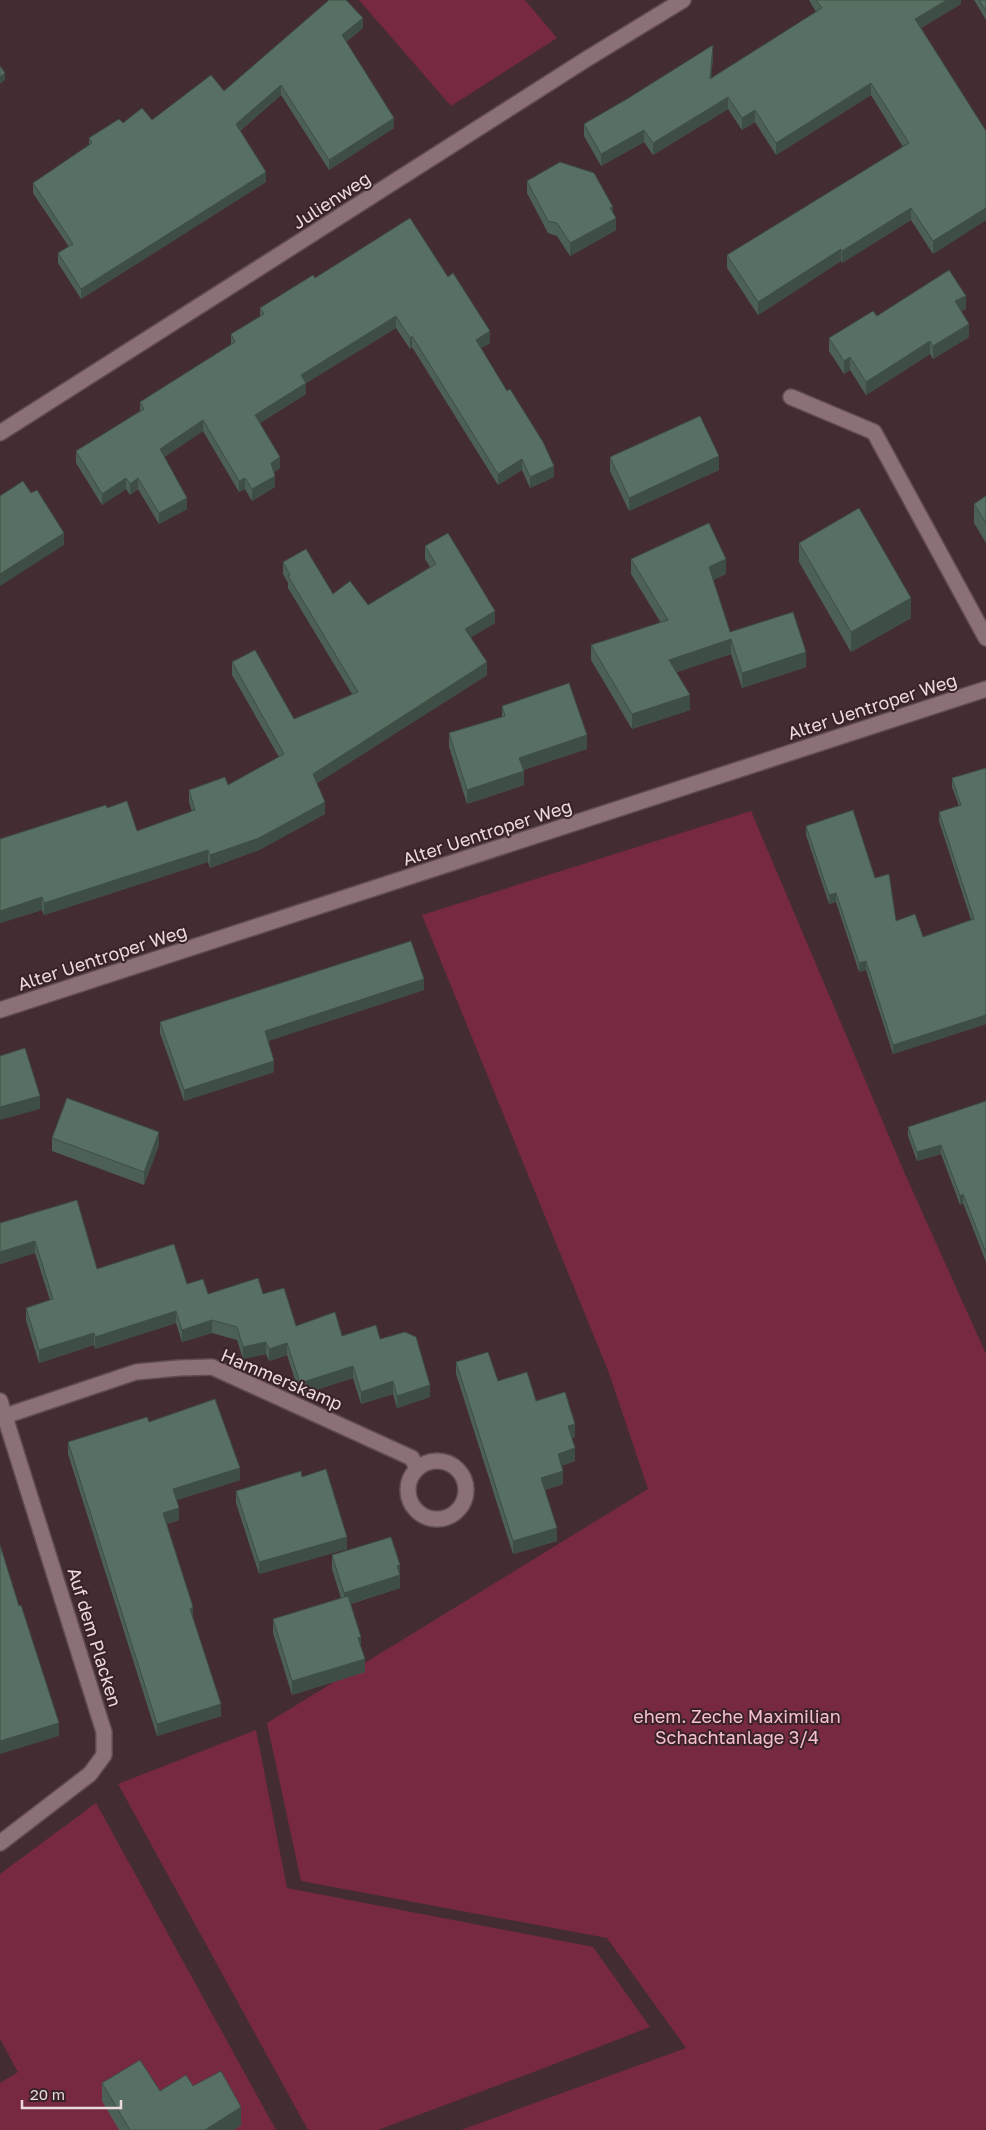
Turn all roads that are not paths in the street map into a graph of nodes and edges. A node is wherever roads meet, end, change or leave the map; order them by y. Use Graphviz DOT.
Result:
graph roads {
  1 [pos="683,0"];
  2 [pos="791,396"];
  3 [pos="0,433"];
  4 [pos="986,638"];
  5 [pos="986,689"];
  6 [pos="0,1010"];
  7 [pos="0,1401"];
  8 [pos="5,1416"];
  9 [pos="417,1469"];
  10 [pos="0,1843"];
  1 -- 3 [label="street, Julienweg"];
  2 -- 4 [label="street"];
  5 -- 6 [label="street, Alter Uentroper Weg"];
  7 -- 8 [label="street, Auf dem Placken"];
  8 -- 9 [label="street, Hammerskamp"];
  8 -- 10 [label="street, Auf dem Placken"];
}
